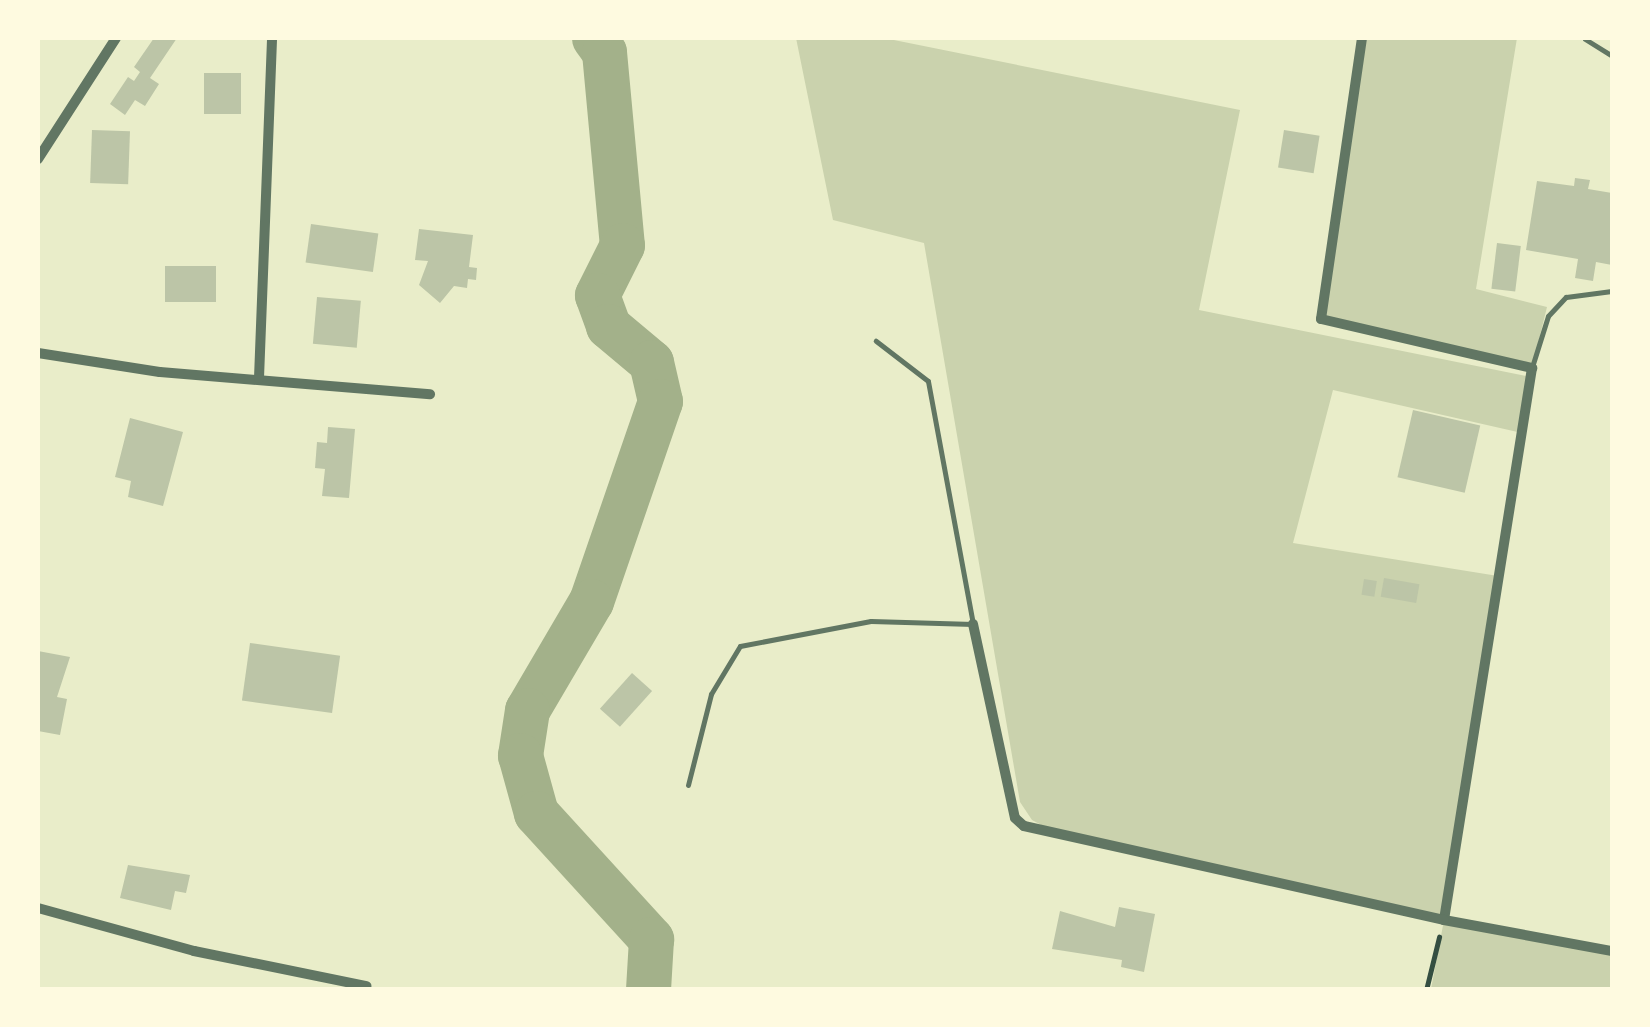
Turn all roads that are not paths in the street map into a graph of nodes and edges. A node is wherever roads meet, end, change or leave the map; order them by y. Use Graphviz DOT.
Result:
graph roads {
  1 [pos="116,38"];
  2 [pos="272,38"];
  3 [pos="1362,38"];
  4 [pos="1585,39"];
  5 [pos="1612,56"];
  6 [pos="38,159"];
  7 [pos="1612,291"];
  8 [pos="876,341"];
  9 [pos="38,353"];
  10 [pos="1532,368"];
  11 [pos="259,378"];
  12 [pos="430,394"];
  13 [pos="973,624"];
  14 [pos="688,786"];
  15 [pos="38,908"];
  16 [pos="1444,920"];
  17 [pos="1612,951"];
  18 [pos="366,986"];
  1 -- 6 [label="street"];
  2 -- 11 [label="street"];
  3 -- 10 [label="street"];
  4 -- 5 [label="lane"];
  7 -- 10 [label="lane"];
  8 -- 13 [label="lane"];
  9 -- 11 [label="street"];
  10 -- 16 [label="street"];
  11 -- 12 [label="street"];
  13 -- 14 [label="lane"];
  13 -- 16 [label="street"];
  15 -- 18 [label="street"];
  16 -- 17 [label="street"];
}
